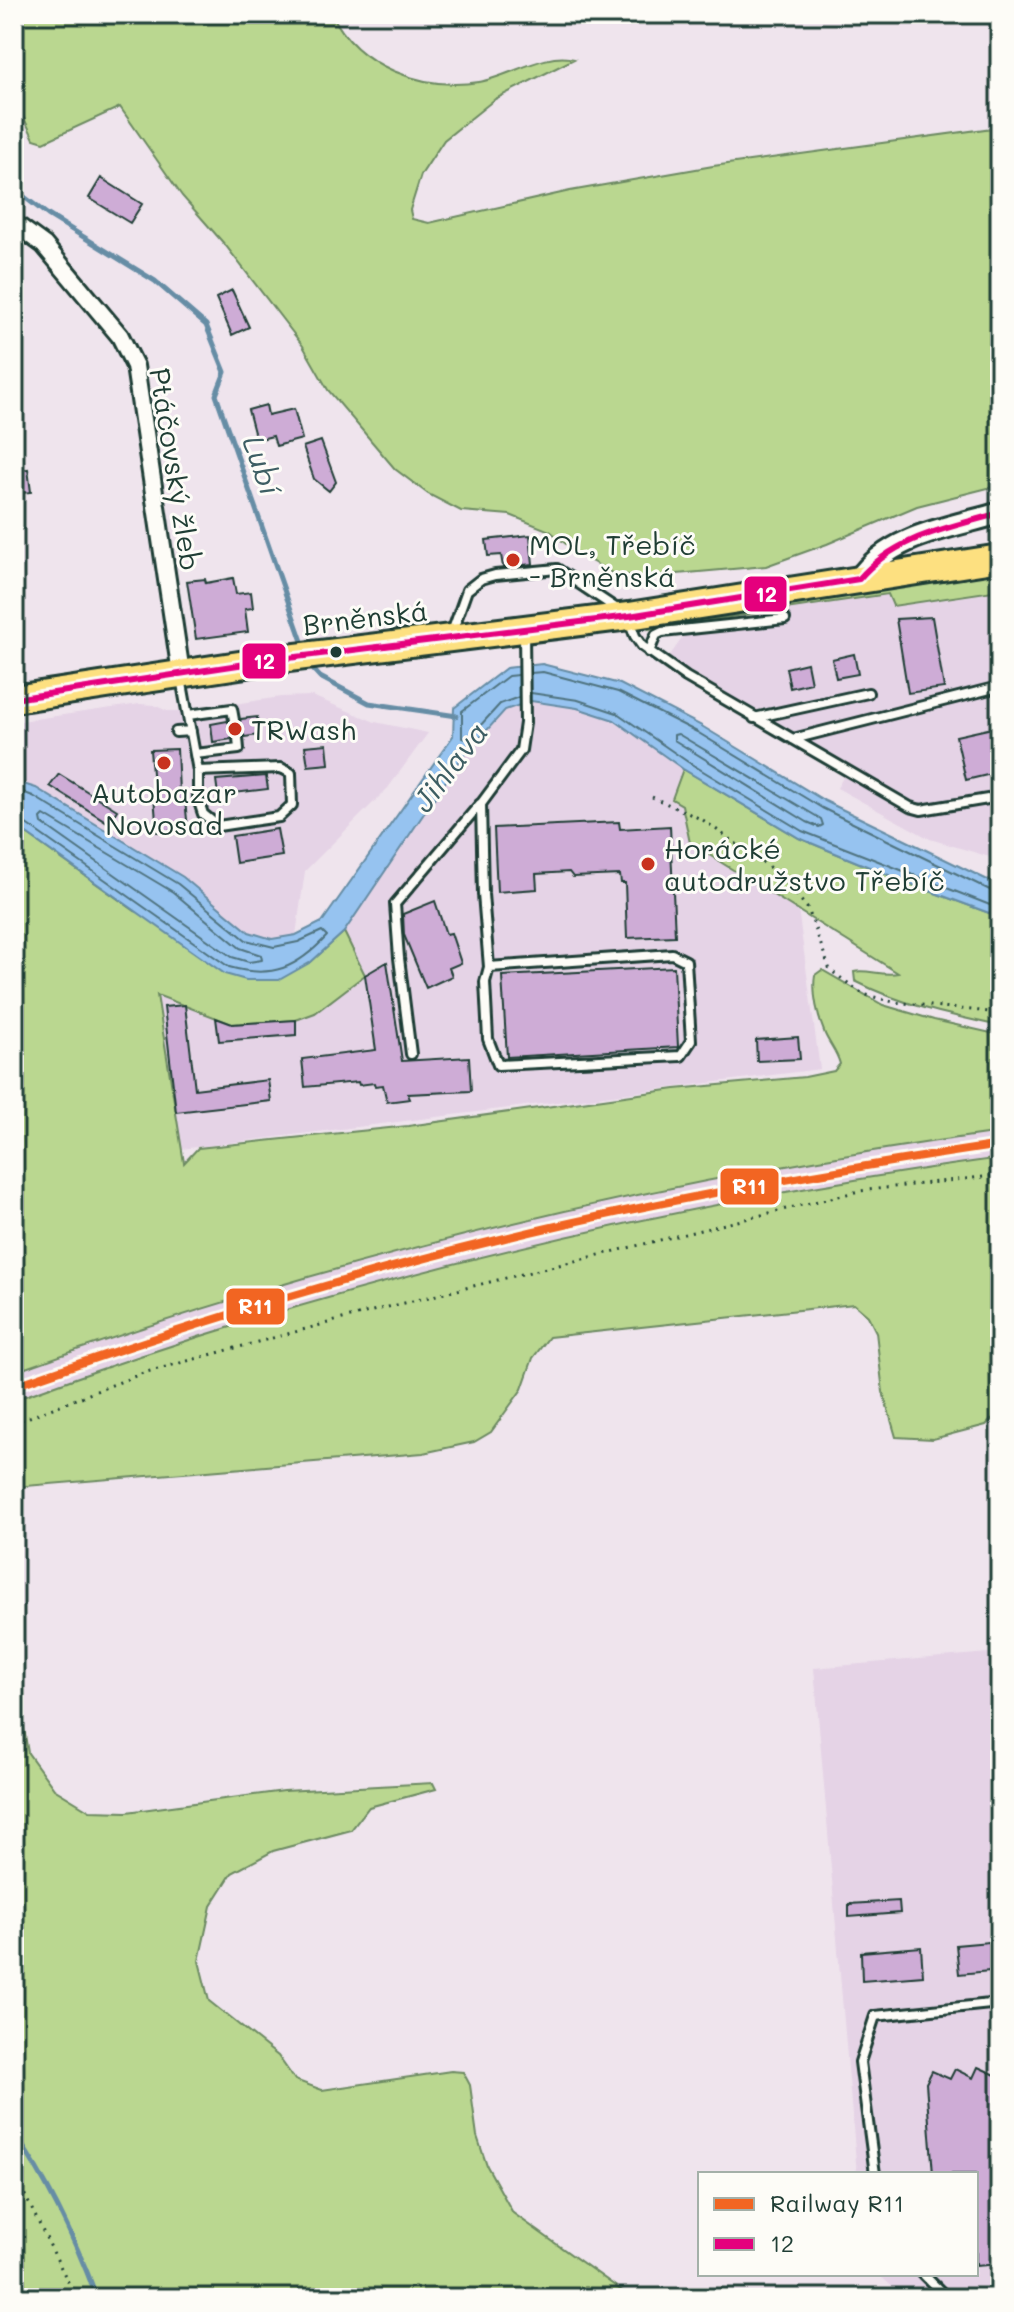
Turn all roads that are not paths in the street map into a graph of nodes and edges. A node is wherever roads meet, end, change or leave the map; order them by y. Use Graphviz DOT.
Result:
graph roads {
  1 [pos="14,223"];
  2 [pos="1000,513"];
  3 [pos="1000,558"];
  4 [pos="859,579"];
  5 [pos="629,616"];
  6 [pos="785,619"];
  7 [pos="524,631"];
  8 [pos="449,639"];
  9 [pos="649,652"];
  10 [pos="181,673"];
  11 [pos="998,687"];
  12 [pos="868,693"];
  13 [pos="14,699"];
  14 [pos="188,715"];
  15 [pos="754,718"];
  16 [pos="234,720"];
  17 [pos="191,731"];
  18 [pos="176,732"];
  19 [pos="238,738"];
  20 [pos="792,739"];
  21 [pos="195,754"];
  22 [pos="198,771"];
  23 [pos="1000,797"];
  24 [pos="481,804"];
  25 [pos="489,967"];
  26 [pos="411,1054"];
  27 [pos="1000,2003"];
  28 [pos="875,2172"];
  29 [pos="925,2276"];
  30 [pos="947,2298"];
  1 -- 10 [label="street, Ptáčovský žleb"];
  2 -- 4 [label="street"];
  3 -- 4 [label="main road, Brněnská"];
  4 -- 5 [label="main road, Brněnská"];
  5 -- 7 [label="main road, Brněnská"];
  5 -- 8 [label="lane"];
  5 -- 9 [label="lane"];
  6 -- 9 [label="lane"];
  7 -- 8 [label="main road, Brněnská"];
  7 -- 24 [label="lane"];
  8 -- 10 [label="main road, Brněnská"];
  9 -- 15 [label="lane"];
  10 -- 13 [label="main road, Brněnská"];
  10 -- 14 [label="lane"];
  11 -- 20 [label="lane"];
  12 -- 15 [label="lane"];
  14 -- 16 [label="lane"];
  14 -- 17 [label="lane"];
  15 -- 20 [label="lane"];
  17 -- 18 [label="lane"];
  17 -- 21 [label="lane"];
  19 -- 21 [label="lane"];
  20 -- 23 [label="lane"];
  21 -- 22 [label="lane"];
  22 -- 22 [label="lane"];
  24 -- 25 [label="lane"];
  24 -- 26 [label="lane"];
  25 -- 25 [label="lane"];
  27 -- 28 [label="lane"];
  29 -- 30 [label="lane"];
}
